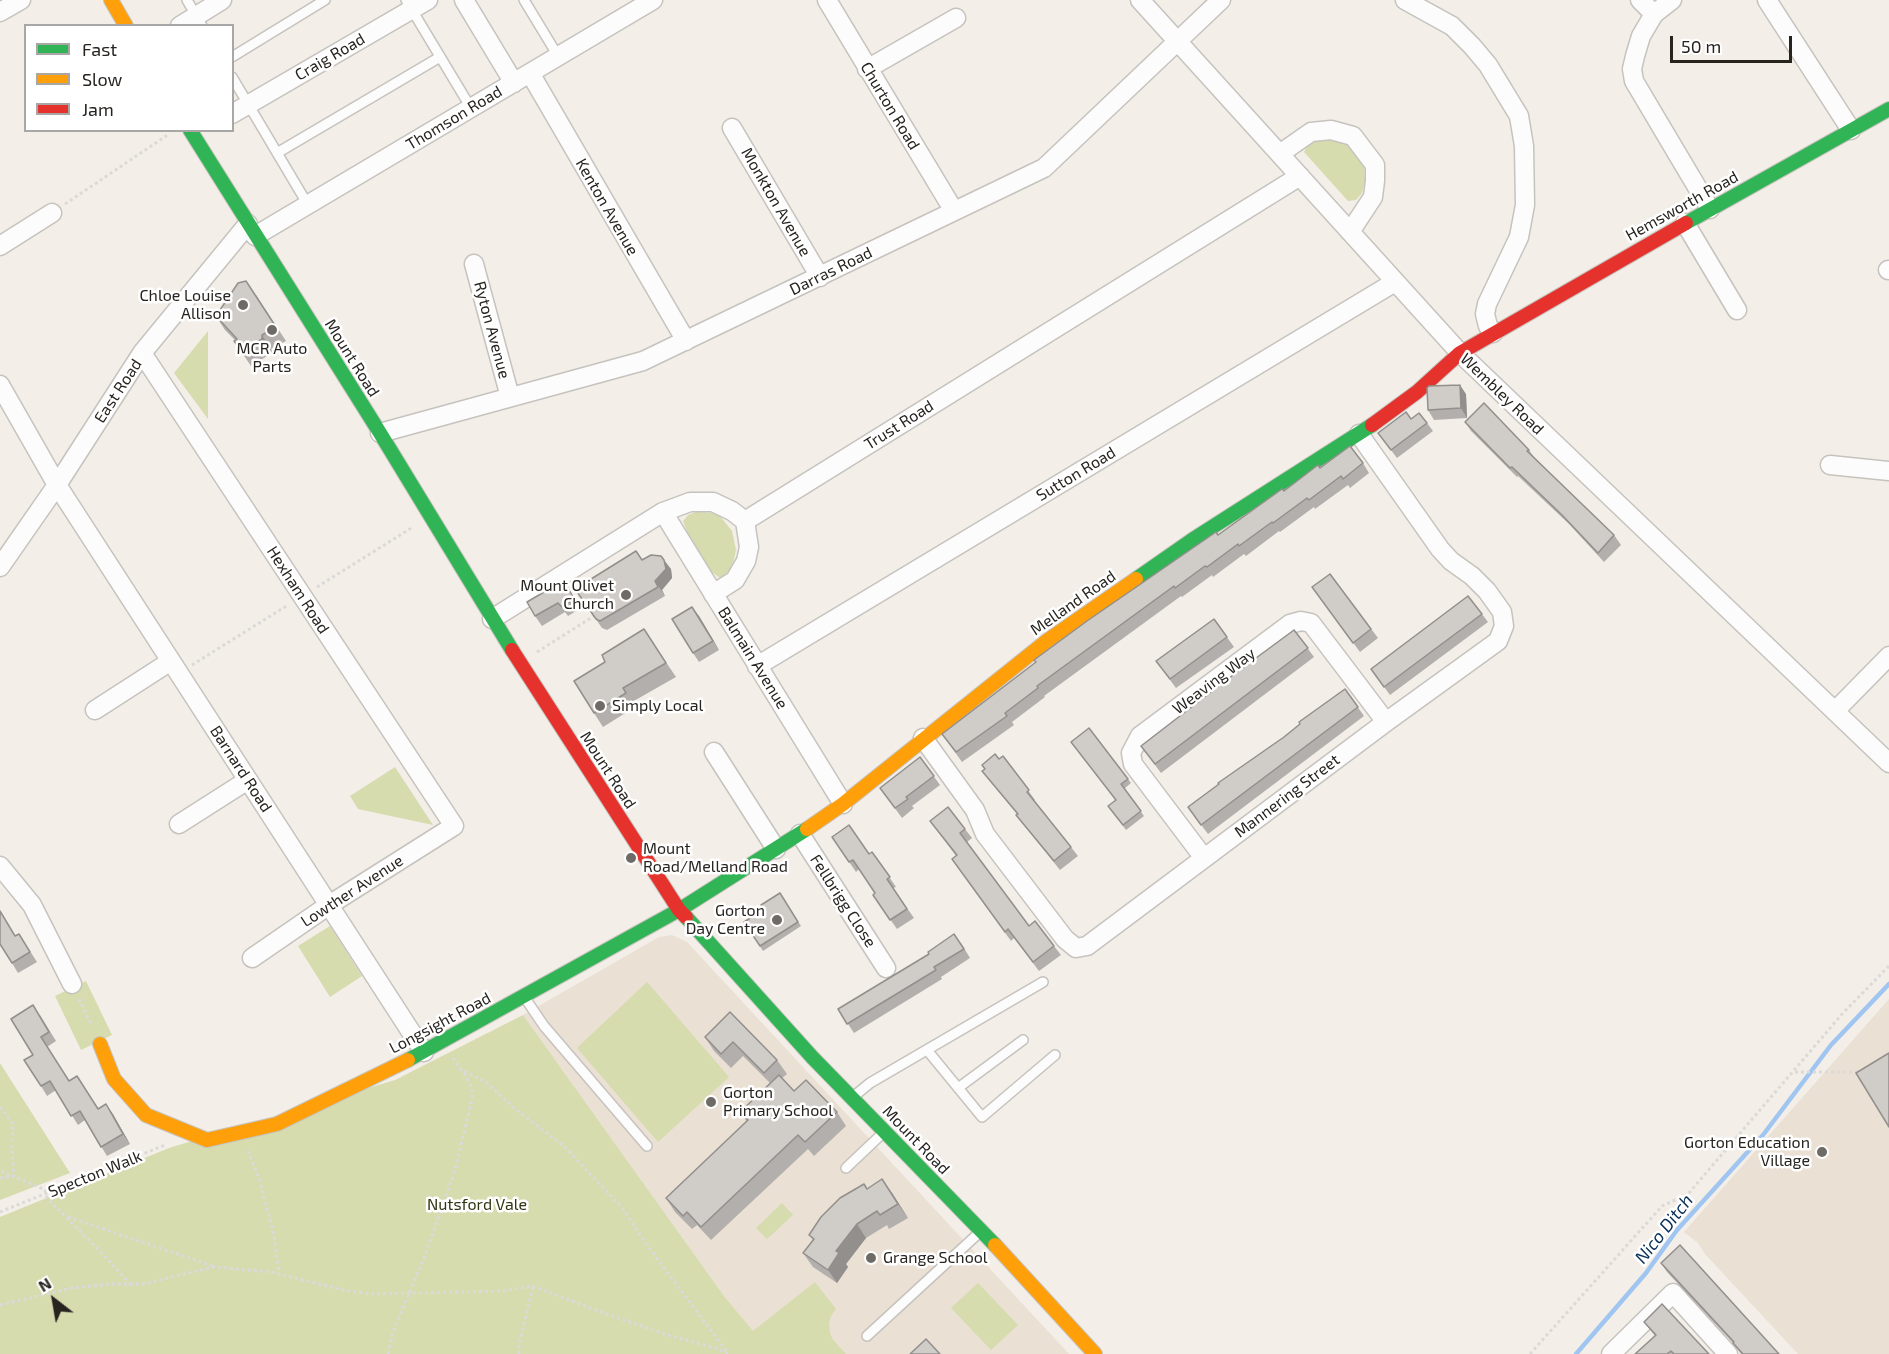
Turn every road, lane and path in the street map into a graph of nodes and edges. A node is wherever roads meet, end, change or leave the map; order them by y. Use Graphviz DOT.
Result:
graph roads {
  1 [pos="21,0"];
  2 [pos="111,0"];
  3 [pos="186,0"];
  4 [pos="222,0"];
  5 [pos="325,0"];
  6 [pos="464,0"];
  7 [pos="538,0"];
  8 [pos="653,0"];
  9 [pos="827,0"];
  10 [pos="1140,0"];
  11 [pos="1221,0"];
  12 [pos="1405,0"];
  13 [pos="1640,0"];
  14 [pos="1672,0"];
  15 [pos="1767,0"];
  16 [pos="415,3"];
  17 [pos="526,3"];
  18 [pos="0,12"];
  19 [pos="1654,14"];
  20 [pos="956,18"];
  21 [pos="199,21"];
  22 [pos="125,24"];
  23 [pos="1178,41"];
  24 [pos="234,56"];
  25 [pos="558,56"];
  26 [pos="440,57"];
  27 [pos="867,69"];
  28 [pos="522,78"];
  29 [pos="234,80"];
  30 [pos="249,105"];
  31 [pos="471,108"];
  32 [pos="1889,109"];
  33 [pos="234,113"];
  34 [pos="732,128"];
  35 [pos="1851,130"];
  36 [pos="171,132"];
  37 [pos="196,133"];
  38 [pos="277,153"];
  39 [pos="1281,153"];
  40 [pos="1300,176"];
  41 [pos="308,205"];
  42 [pos="1710,209"];
  43 [pos="954,211"];
  44 [pos="51,213"];
  45 [pos="1685,223"];
  46 [pos="251,230"];
  47 [pos="1350,232"];
  48 [pos="0,246"];
  49 [pos="474,264"];
  50 [pos="820,277"];
  51 [pos="1395,282"];
  52 [pos="1737,310"];
  53 [pos="1493,333"];
  54 [pos="686,341"];
  55 [pos="142,353"];
  56 [pos="1460,353"];
  57 [pos="0,385"];
  58 [pos="510,397"];
  59 [pos="380,433"];
  60 [pos="1359,435"];
  61 [pos="1830,465"];
  62 [pos="1889,471"];
  63 [pos="57,486"];
  64 [pos="663,512"];
  65 [pos="745,521"];
  66 [pos="0,567"];
  67 [pos="713,594"];
  68 [pos="594,616"];
  69 [pos="492,619"];
  70 [pos="1889,656"];
  71 [pos="171,661"];
  72 [pos="520,663"];
  73 [pos="757,666"];
  74 [pos="95,710"];
  75 [pos="1834,711"];
  76 [pos="1386,722"];
  77 [pos="923,738"];
  78 [pos="714,752"];
  79 [pos="1889,763"];
  80 [pos="248,780"];
  81 [pos="843,804"];
  82 [pos="179,824"];
  83 [pos="453,826"];
  84 [pos="800,834"];
  85 [pos="776,849"];
  86 [pos="1204,858"];
  87 [pos="0,866"];
  88 [pos="329,905"];
  89 [pos="679,910"];
  90 [pos="252,958"];
  91 [pos="1889,966"];
  92 [pos="886,968"];
  93 [pos="1043,982"];
  94 [pos="72,984"];
  95 [pos="524,996"];
  96 [pos="1023,1041"];
  97 [pos="441,1042"];
  98 [pos="100,1044"];
  99 [pos="927,1050"];
  100 [pos="424,1052"];
  101 [pos="1055,1055"];
  102 [pos="460,1069"];
  103 [pos="1795,1072"];
  104 [pos="1866,1072"];
  105 [pos="958,1088"];
  106 [pos="852,1098"];
  107 [pos="0,1107"];
  108 [pos="241,1132"];
  109 [pos="884,1132"];
  110 [pos="189,1134"];
  111 [pos="647,1146"];
  112 [pos="846,1168"];
  113 [pos="0,1171"];
  114 [pos="14,1176"];
  115 [pos="0,1178"];
  116 [pos="47,1193"];
  117 [pos="0,1212"];
  118 [pos="66,1216"];
  119 [pos="981,1230"];
  120 [pos="214,1267"];
  121 [pos="279,1274"];
  122 [pos="130,1284"];
  123 [pos="533,1286"];
  124 [pos="409,1294"];
  125 [pos="0,1305"];
  126 [pos="867,1336"];
  127 [pos="388,1354"];
  128 [pos="519,1354"];
  129 [pos="728,1354"];
  130 [pos="1095,1354"];
  131 [pos="1530,1354"];
  132 [pos="1611,1354"];
  133 [pos="1728,1354"];
  1 -- 18 [label="street"];
  2 -- 22 [label="street"];
  3 -- 21 [label="lane"];
  4 -- 21 [label="street"];
  5 -- 24 [label="lane"];
  6 -- 28 [label="street, Kenton Avenue"];
  7 -- 17 [label="lane"];
  8 -- 25 [label="street, Thomson Road"];
  9 -- 27 [label="street, Churton Road"];
  10 -- 23 [label="street, Wembley Road"];
  11 -- 23 [label="street, Darras Road"];
  12 -- 53 [label="street"];
  13 -- 19 [label="street"];
  14 -- 19 [label="street"];
  15 -- 35 [label="street"];
  16 -- 26 [label="lane"];
  16 -- 30 [label="street, Craig Road"];
  17 -- 25 [label="lane"];
  19 -- 42 [label="street"];
  20 -- 27 [label="street"];
  23 -- 39 [label="street, Wembley Road"];
  23 -- 43 [label="street, Darras Road"];
  25 -- 28 [label="street, Thomson Road"];
  26 -- 31 [label="lane"];
  26 -- 38 [label="lane"];
  27 -- 43 [label="street, Churton Road"];
  28 -- 31 [label="street, Thomson Road"];
  28 -- 54 [label="street, Kenton Avenue"];
  29 -- 30 [label="lane"];
  30 -- 33 [label="street, Craig Road"];
  30 -- 38 [label="lane"];
  31 -- 41 [label="street, Thomson Road"];
  32 -- 35 [label="street, Hemsworth Road"];
  34 -- 50 [label="street, Monkton Avenue"];
  35 -- 42 [label="street, Hemsworth Road"];
  36 -- 44 [label="path"];
  37 -- 46 [label="street, Mount Road"];
  38 -- 41 [label="lane"];
  39 -- 40 [label="street, Wembley Road"];
  39 -- 47 [label="street"];
  40 -- 47 [label="street, Wembley Road"];
  40 -- 65 [label="street, Trust Road"];
  41 -- 46 [label="street, Thomson Road"];
  42 -- 45 [label="street, Hemsworth Road"];
  43 -- 50 [label="street, Darras Road"];
  44 -- 48 [label="street"];
  45 -- 52 [label="street"];
  45 -- 53 [label="street, Hemsworth Road"];
  46 -- 55 [label="street, East Road"];
  46 -- 59 [label="street, Mount Road"];
  47 -- 51 [label="street, Wembley Road"];
  49 -- 58 [label="street, Ryton Avenue"];
  50 -- 54 [label="street, Darras Road"];
  51 -- 56 [label="street, Wembley Road"];
  51 -- 73 [label="street, Sutton Road"];
  53 -- 56 [label="street, Melland Road"];
  54 -- 58 [label="street, Darras Road"];
  55 -- 63 [label="street, East Road"];
  55 -- 83 [label="street, Hexham Road"];
  56 -- 60 [label="street, Melland Road"];
  56 -- 75 [label="street, Wembley Road"];
  57 -- 63 [label="street, Barnard Road"];
  58 -- 59 [label="street, Darras Road"];
  59 -- 69 [label="street, Mount Road"];
  60 -- 76 [label="street, Mannering Street"];
  60 -- 77 [label="street, Melland Road"];
  61 -- 62 [label="street"];
  63 -- 66 [label="street, East Road"];
  63 -- 71 [label="street, Barnard Road"];
  64 -- 65 [label="street"];
  64 -- 67 [label="street, Balmain Avenue"];
  64 -- 69 [label="street"];
  65 -- 67 [label="street"];
  67 -- 73 [label="street, Balmain Avenue"];
  68 -- 72 [label="path"];
  69 -- 72 [label="street, Mount Road"];
  70 -- 75 [label="street"];
  71 -- 74 [label="street"];
  71 -- 80 [label="street, Barnard Road"];
  72 -- 89 [label="street, Mount Road"];
  73 -- 81 [label="street, Balmain Avenue"];
  75 -- 79 [label="street, Wembley Road"];
  76 -- 86 [label="street, Mannering Street"];
  76 -- 86 [label="street, Weaving Way"];
  77 -- 81 [label="street, Melland Road"];
  77 -- 86 [label="street, Mannering Street"];
  78 -- 85 [label="street"];
  80 -- 82 [label="street"];
  80 -- 88 [label="street, Barnard Road"];
  81 -- 84 [label="street, Melland Road"];
  83 -- 88 [label="street, Lowther Avenue"];
  84 -- 85 [label="street, Melland Road"];
  84 -- 92 [label="street, Fellbrigg Close"];
  85 -- 89 [label="street, Melland Road"];
  87 -- 94 [label="street"];
  88 -- 90 [label="street, Lowther Avenue"];
  88 -- 100 [label="street, Barnard Road"];
  89 -- 95 [label="street, Longsight Road"];
  89 -- 106 [label="street, Mount Road"];
  91 -- 103 [label="path"];
  93 -- 99 [label="lane"];
  94 -- 98 [label="path"];
  95 -- 97 [label="street, Longsight Road"];
  95 -- 111 [label="lane"];
  96 -- 105 [label="lane"];
  97 -- 100 [label="street, Longsight Road"];
  97 -- 102 [label="path"];
  98 -- 110 [label="street"];
  99 -- 105 [label="lane"];
  99 -- 106 [label="lane"];
  100 -- 108 [label="street, Longsight Road"];
  101 -- 105 [label="lane"];
  102 -- 124 [label="path"];
  102 -- 129 [label="path"];
  103 -- 104 [label="path"];
  103 -- 131 [label="path"];
  106 -- 109 [label="street, Mount Road"];
  107 -- 114 [label="path"];
  108 -- 110 [label="street, Longsight Road"];
  108 -- 121 [label="path"];
  109 -- 112 [label="lane"];
  109 -- 119 [label="street, Mount Road"];
  110 -- 116 [label="path, Specton Walk"];
  113 -- 114 [label="path"];
  114 -- 115 [label="path"];
  114 -- 116 [label="path"];
  116 -- 117 [label="path, Specton Walk"];
  116 -- 118 [label="path"];
  118 -- 120 [label="path"];
  118 -- 122 [label="path"];
  119 -- 126 [label="lane"];
  119 -- 130 [label="street, Mount Road"];
  120 -- 121 [label="path"];
  120 -- 122 [label="path"];
  121 -- 124 [label="path"];
  122 -- 125 [label="path"];
  123 -- 124 [label="path"];
  123 -- 128 [label="path"];
  123 -- 129 [label="path"];
  124 -- 127 [label="path"];
  132 -- 133 [label="street"];
}
